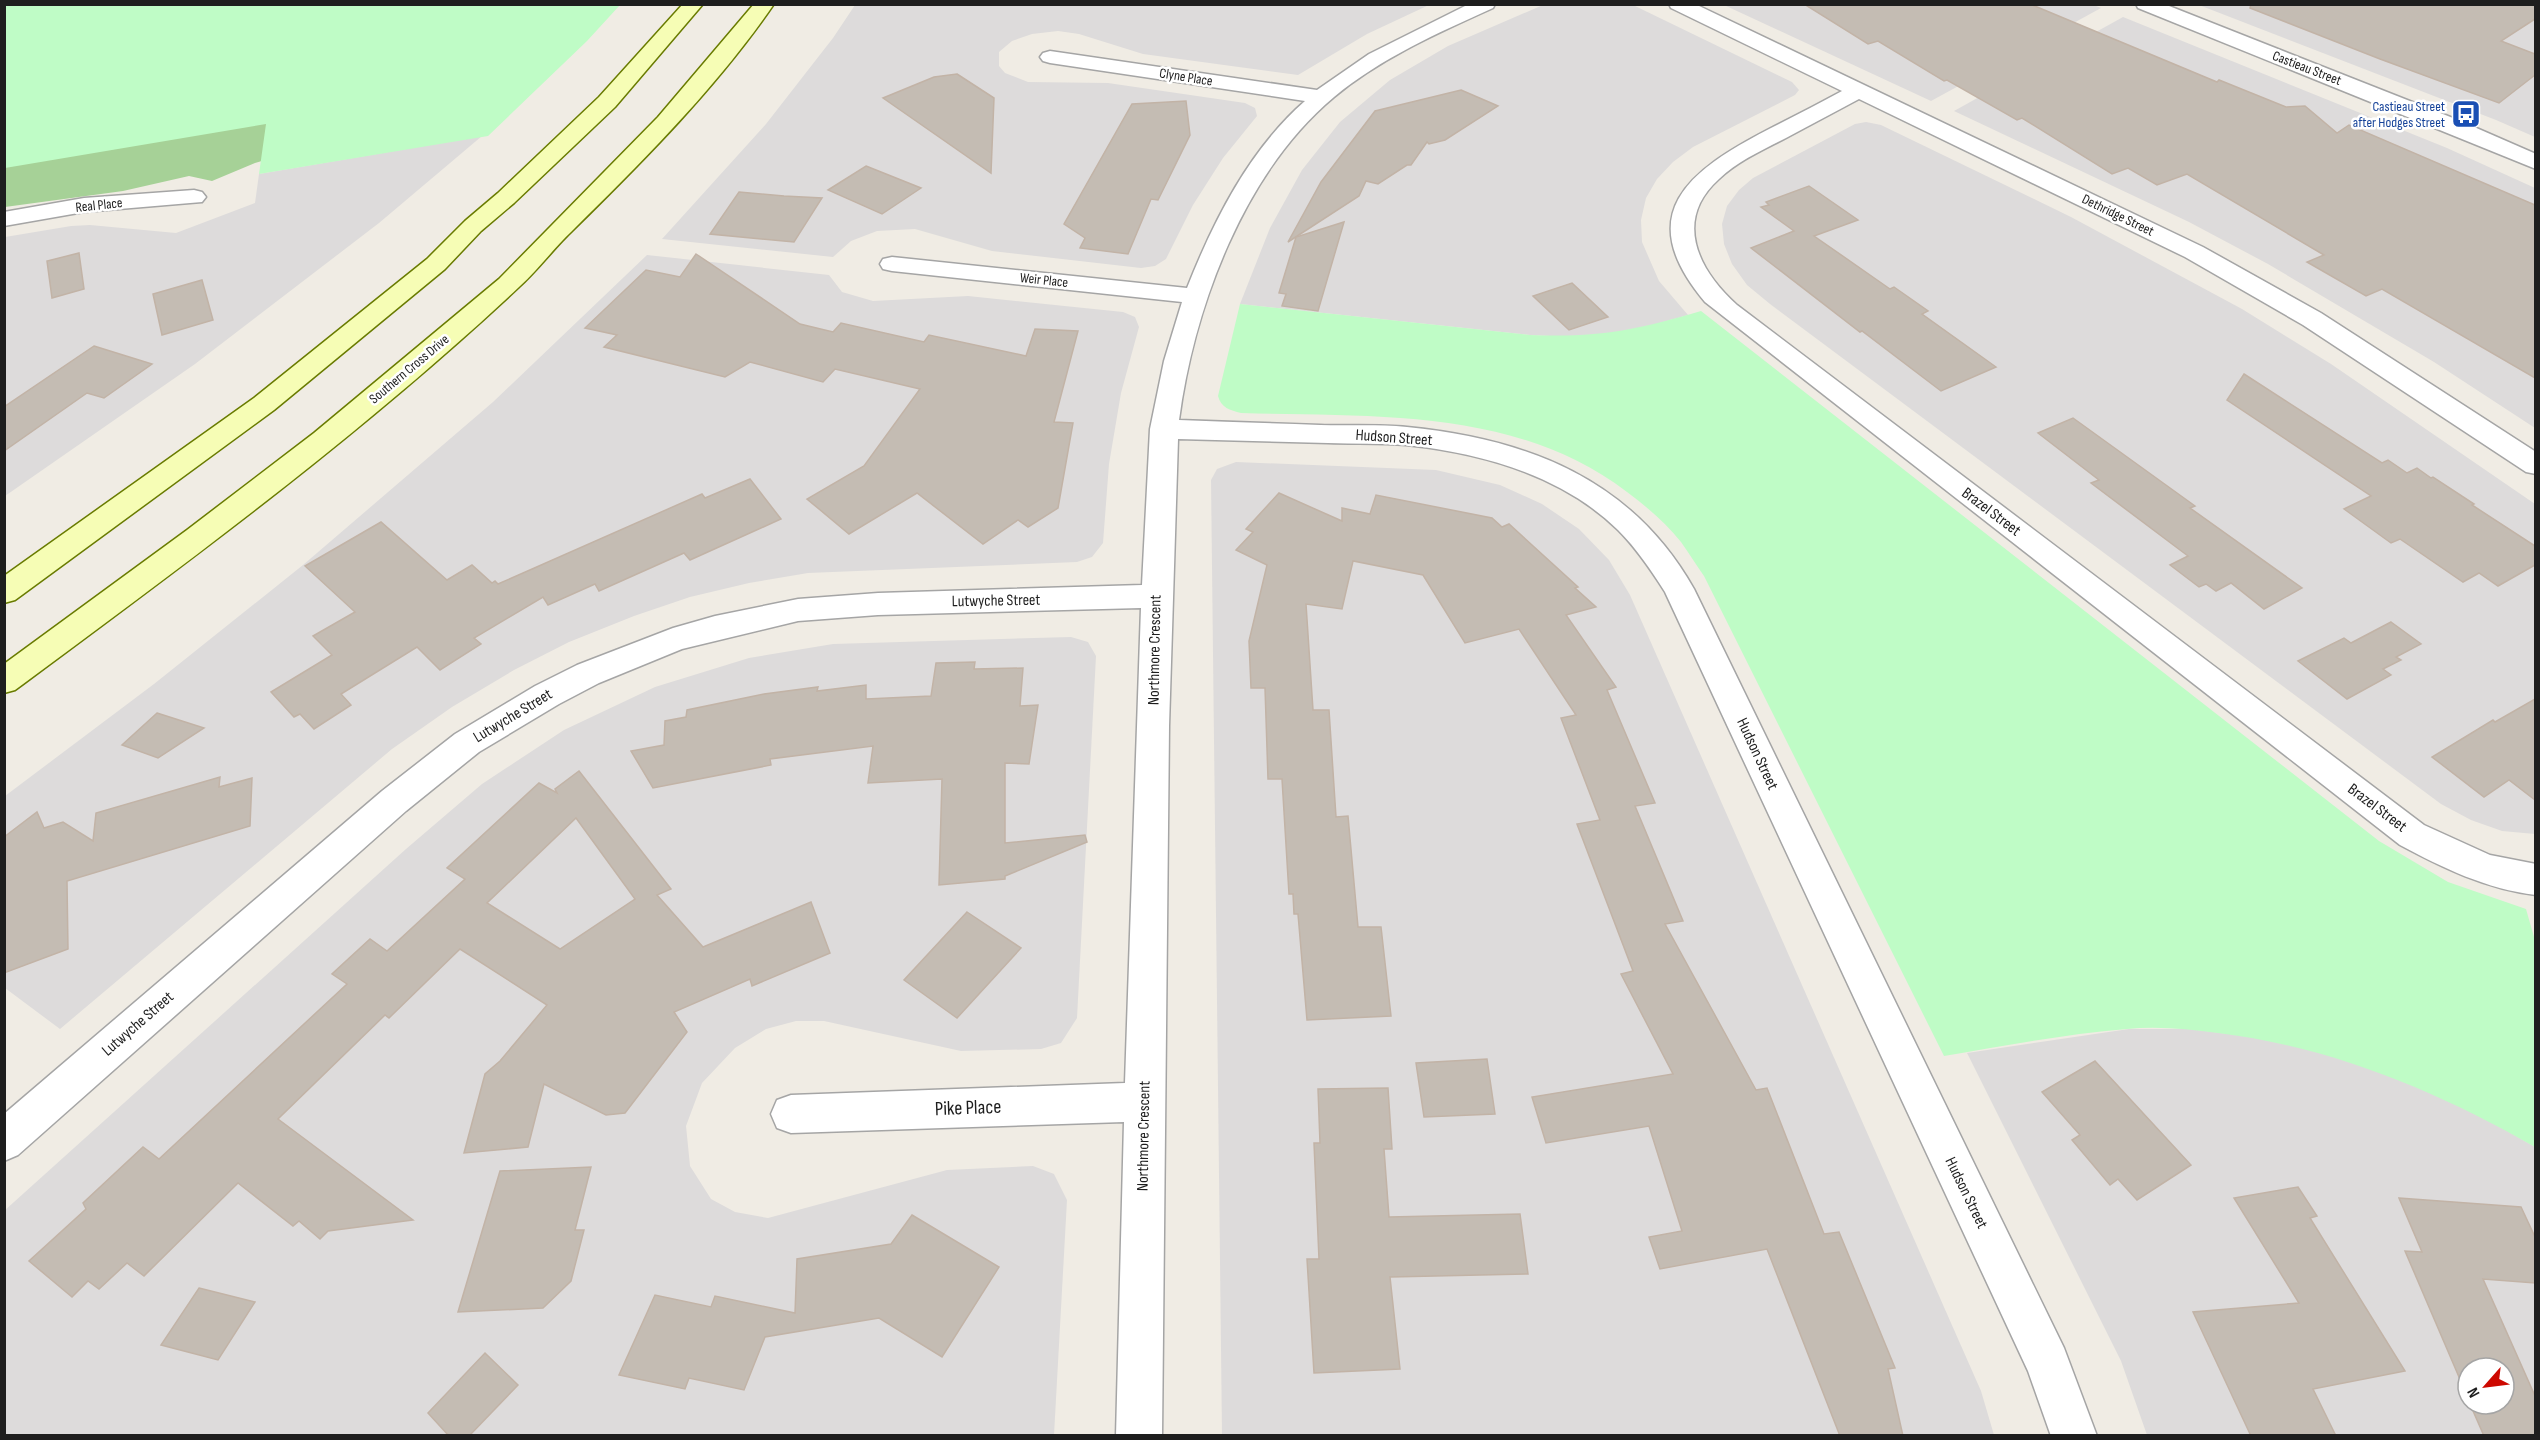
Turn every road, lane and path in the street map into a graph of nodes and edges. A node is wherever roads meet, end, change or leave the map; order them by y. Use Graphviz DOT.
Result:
graph roads {
  1 [pos="694,4"];
  2 [pos="765,4"];
  3 [pos="1486,4"];
  4 [pos="1678,4"];
  5 [pos="2145,4"];
  6 [pos="1050,57"];
  7 [pos="1859,91"];
  8 [pos="1321,97"];
  9 [pos="2535,162"];
  10 [pos="194,197"];
  11 [pos="4,219"];
  12 [pos="892,264"];
  13 [pos="1196,296"];
  14 [pos="1164,429"];
  15 [pos="2535,465"];
  16 [pos="40,568"];
  17 [pos="4,580"];
  18 [pos="4,591"];
  19 [pos="1156,596"];
  20 [pos="71,633"];
  21 [pos="4,657"];
  22 [pos="4,681"];
  23 [pos="2535,880"];
  24 [pos="1145,1102"];
  25 [pos="791,1114"];
  26 [pos="4,1141"];
  27 [pos="1139,1436"];
  28 [pos="2074,1436"];
  1 -- 16 [label="main road"];
  2 -- 20 [label="main road, Southern Cross Drive"];
  3 -- 8 [label="street, Northmore Crescent"];
  4 -- 7 [label="street, Dethridge Street"];
  5 -- 9 [label="street, Castieau Street"];
  6 -- 8 [label="street, Clyne Place"];
  7 -- 15 [label="street, Dethridge Street"];
  7 -- 23 [label="street, Brazel Street"];
  8 -- 13 [label="street, Northmore Crescent"];
  10 -- 11 [label="street, Real Place"];
  12 -- 13 [label="street, Weir Place"];
  13 -- 14 [label="street, Northmore Crescent"];
  14 -- 19 [label="street, Northmore Crescent"];
  14 -- 28 [label="street, Hudson Street"];
  16 -- 17 [label="main road"];
  16 -- 18 [label="main road"];
  19 -- 24 [label="street, Northmore Crescent"];
  19 -- 26 [label="street, Lutwyche Street"];
  20 -- 21 [label="main road"];
  20 -- 22 [label="main road, Southern Cross Drive"];
  24 -- 25 [label="street, Pike Place"];
  24 -- 27 [label="street, Northmore Crescent"];
}
